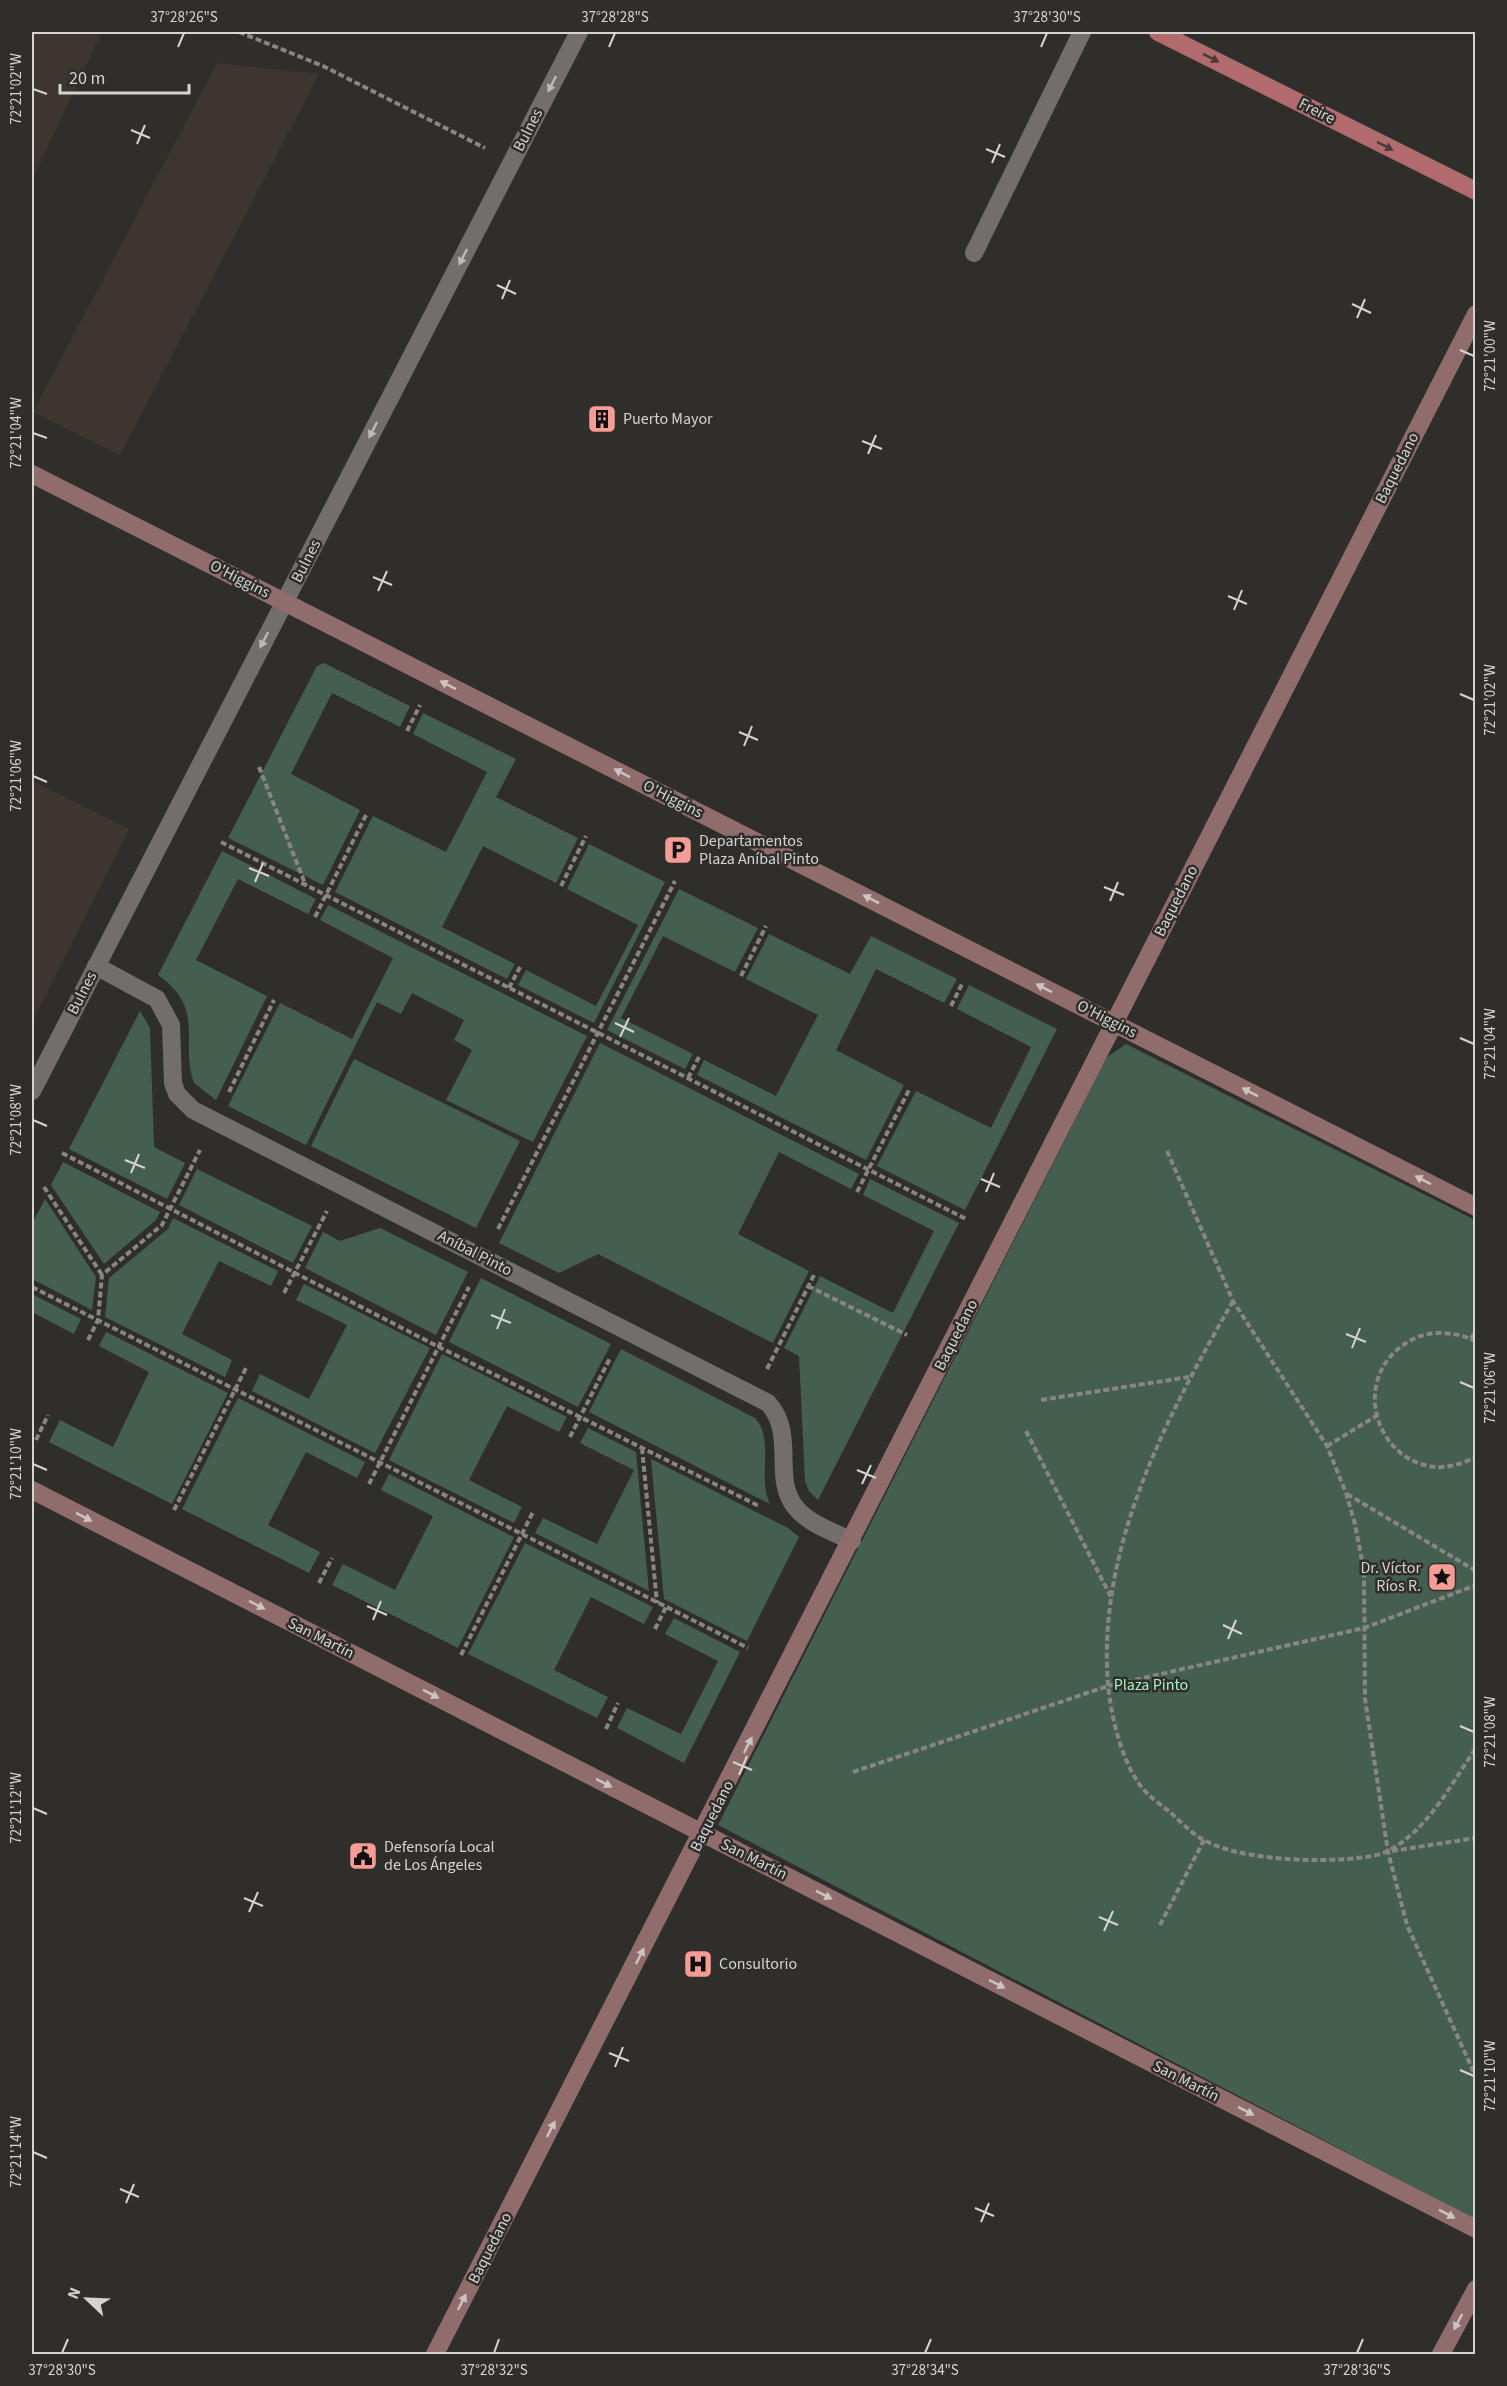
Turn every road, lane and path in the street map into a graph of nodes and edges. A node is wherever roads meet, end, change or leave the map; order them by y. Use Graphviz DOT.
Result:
graph roads {
  1 [pos="239,32"];
  2 [pos="579,32"];
  3 [pos="1082,32"];
  4 [pos="1158,32"];
  5 [pos="512,161"];
  6 [pos="1476,191"];
  7 [pos="974,253"];
  8 [pos="1476,314"];
  9 [pos="32,474"];
  10 [pos="285,602"];
  11 [pos="420,705"];
  12 [pos="407,731"];
  13 [pos="259,767"];
  14 [pos="367,813"];
  15 [pos="586,836"];
  16 [pos="221,842"];
  17 [pos="675,881"];
  18 [pos="306,886"];
  19 [pos="561,886"];
  20 [pos="326,895"];
  21 [pos="315,917"];
  22 [pos="766,926"];
  23 [pos="96,966"];
  24 [pos="520,967"];
  25 [pos="741,976"];
  26 [pos="965,977"];
  27 [pos="509,988"];
  28 [pos="274,1000"];
  29 [pos="951,1006"];
  30 [pos="1114,1023"];
  31 [pos="597,1033"];
  32 [pos="699,1058"];
  33 [pos="688,1078"];
  34 [pos="910,1088"];
  35 [pos="32,1091"];
  36 [pos="214,1121"];
  37 [pos="1167,1150"];
  38 [pos="62,1154"];
  39 [pos="868,1170"];
  40 [pos="340,1185"];
  41 [pos="44,1187"];
  42 [pos="857,1192"];
  43 [pos="1476,1207"];
  44 [pos="170,1208"];
  45 [pos="966,1219"];
  46 [pos="484,1257"];
  47 [pos="296,1272"];
  48 [pos="815,1274"];
  49 [pos="102,1275"];
  50 [pos="808,1286"];
  51 [pos="32,1287"];
  52 [pos="284,1293"];
  53 [pos="1233,1301"];
  54 [pos="98,1320"];
  55 [pos="625,1328"];
  56 [pos="1476,1330"];
  57 [pos="907,1335"];
  58 [pos="88,1340"];
  59 [pos="1473,1340"];
  60 [pos="438,1347"];
  61 [pos="246,1368"];
  62 [pos="1189,1377"];
  63 [pos="236,1390"];
  64 [pos="754,1394"];
  65 [pos="1041,1400"];
  66 [pos="48,1415"];
  67 [pos="580,1416"];
  68 [pos="1376,1416"];
  69 [pos="1026,1431"];
  70 [pos="570,1437"];
  71 [pos="36,1440"];
  72 [pos="1327,1446"];
  73 [pos="642,1447"];
  74 [pos="1476,1457"];
  75 [pos="379,1462"];
  76 [pos="369,1484"];
  77 [pos="32,1490"];
  78 [pos="1346,1493"];
  79 [pos="174,1510"];
  80 [pos="766,1510"];
  81 [pos="533,1512"];
  82 [pos="522,1534"];
  83 [pos="852,1541"];
  84 [pos="332,1558"];
  85 [pos="1476,1570"];
  86 [pos="319,1583"];
  87 [pos="1476,1586"];
  88 [pos="1111,1598"];
  89 [pos="657,1602"];
  90 [pos="666,1607"];
  91 [pos="1364,1628"];
  92 [pos="655,1629"];
  93 [pos="748,1648"];
  94 [pos="461,1655"];
  95 [pos="1108,1686"];
  96 [pos="618,1703"];
  97 [pos="606,1729"];
  98 [pos="1476,1748"];
  99 [pos="853,1772"];
  100 [pos="703,1833"];
  101 [pos="1476,1838"];
  102 [pos="1204,1840"];
  103 [pos="1388,1851"];
  104 [pos="1161,1924"];
  105 [pos="1476,2078"];
  106 [pos="1476,2229"];
  107 [pos="1476,2289"];
  108 [pos="435,2355"];
  109 [pos="1441,2355"];
  1 -- 5 [label="path"];
  2 -- 5 [label="street, Bulnes, one-way"];
  3 -- 7 [label="street"];
  4 -- 6 [label="main road, Freire, one-way"];
  5 -- 10 [label="street, Bulnes, one-way"];
  8 -- 30 [label="main road, Baquedano"];
  9 -- 10 [label="main road, O'Higgins"];
  10 -- 23 [label="street, Bulnes, one-way"];
  30 -- 10 [label="main road, O'Higgins, one-way"];
  11 -- 12 [label="path"];
  13 -- 18 [label="path"];
  14 -- 20 [label="path"];
  15 -- 19 [label="path"];
  16 -- 18 [label="path"];
  17 -- 31 [label="path"];
  18 -- 20 [label="path"];
  20 -- 21 [label="path"];
  20 -- 27 [label="path"];
  22 -- 25 [label="path"];
  23 -- 35 [label="street, Bulnes"];
  23 -- 36 [label="street, Aníbal Pinto"];
  24 -- 27 [label="path"];
  26 -- 29 [label="path"];
  27 -- 31 [label="path"];
  28 -- 36 [label="path"];
  43 -- 30 [label="main road, O'Higgins, one-way"];
  30 -- 83 [label="main road, Baquedano"];
  31 -- 33 [label="path"];
  31 -- 46 [label="path"];
  32 -- 33 [label="path"];
  33 -- 39 [label="path"];
  34 -- 39 [label="path"];
  36 -- 40 [label="street, Aníbal Pinto"];
  36 -- 44 [label="path"];
  37 -- 53 [label="path"];
  38 -- 44 [label="path"];
  39 -- 42 [label="path"];
  39 -- 45 [label="path"];
  40 -- 46 [label="street, Aníbal Pinto"];
  40 -- 47 [label="path"];
  41 -- 49 [label="path"];
  44 -- 47 [label="path"];
  44 -- 49 [label="path"];
  46 -- 55 [label="street, Aníbal Pinto"];
  46 -- 60 [label="path"];
  47 -- 52 [label="path"];
  47 -- 60 [label="path"];
  48 -- 50 [label="path"];
  49 -- 54 [label="path"];
  50 -- 57 [label="path"];
  50 -- 64 [label="path"];
  51 -- 54 [label="path"];
  53 -- 62 [label="path"];
  53 -- 72 [label="path"];
  54 -- 58 [label="path"];
  54 -- 63 [label="path"];
  55 -- 64 [label="street, Aníbal Pinto"];
  55 -- 67 [label="path"];
  56 -- 59 [label="path"];
  59 -- 68 [label="path"];
  60 -- 67 [label="path"];
  60 -- 75 [label="path"];
  61 -- 63 [label="path"];
  62 -- 65 [label="path"];
  62 -- 88 [label="path"];
  63 -- 75 [label="path"];
  63 -- 79 [label="path"];
  64 -- 83 [label="street, Aníbal Pinto"];
  66 -- 71 [label="path"];
  67 -- 70 [label="path"];
  67 -- 73 [label="path"];
  68 -- 72 [label="path"];
  68 -- 74 [label="path"];
  69 -- 88 [label="path"];
  72 -- 78 [label="path"];
  73 -- 80 [label="path"];
  73 -- 89 [label="path"];
  75 -- 76 [label="path"];
  75 -- 82 [label="path"];
  77 -- 100 [label="main road, San Martín, one-way"];
  78 -- 85 [label="path"];
  78 -- 91 [label="path"];
  81 -- 82 [label="path"];
  82 -- 89 [label="path"];
  82 -- 94 [label="path"];
  100 -- 83 [label="main road, Baquedano, one-way"];
  84 -- 86 [label="path"];
  87 -- 91 [label="path"];
  88 -- 95 [label="path"];
  89 -- 90 [label="path"];
  90 -- 92 [label="path"];
  90 -- 93 [label="path"];
  91 -- 95 [label="path"];
  91 -- 103 [label="path"];
  95 -- 99 [label="path"];
  95 -- 102 [label="path"];
  96 -- 97 [label="path"];
  98 -- 103 [label="path"];
  100 -- 106 [label="main road, San Martín, one-way"];
  108 -- 100 [label="main road, Baquedano, one-way"];
  101 -- 103 [label="path"];
  102 -- 103 [label="path"];
  102 -- 104 [label="path"];
  103 -- 105 [label="path"];
  107 -- 109 [label="main road, one-way"];
}
